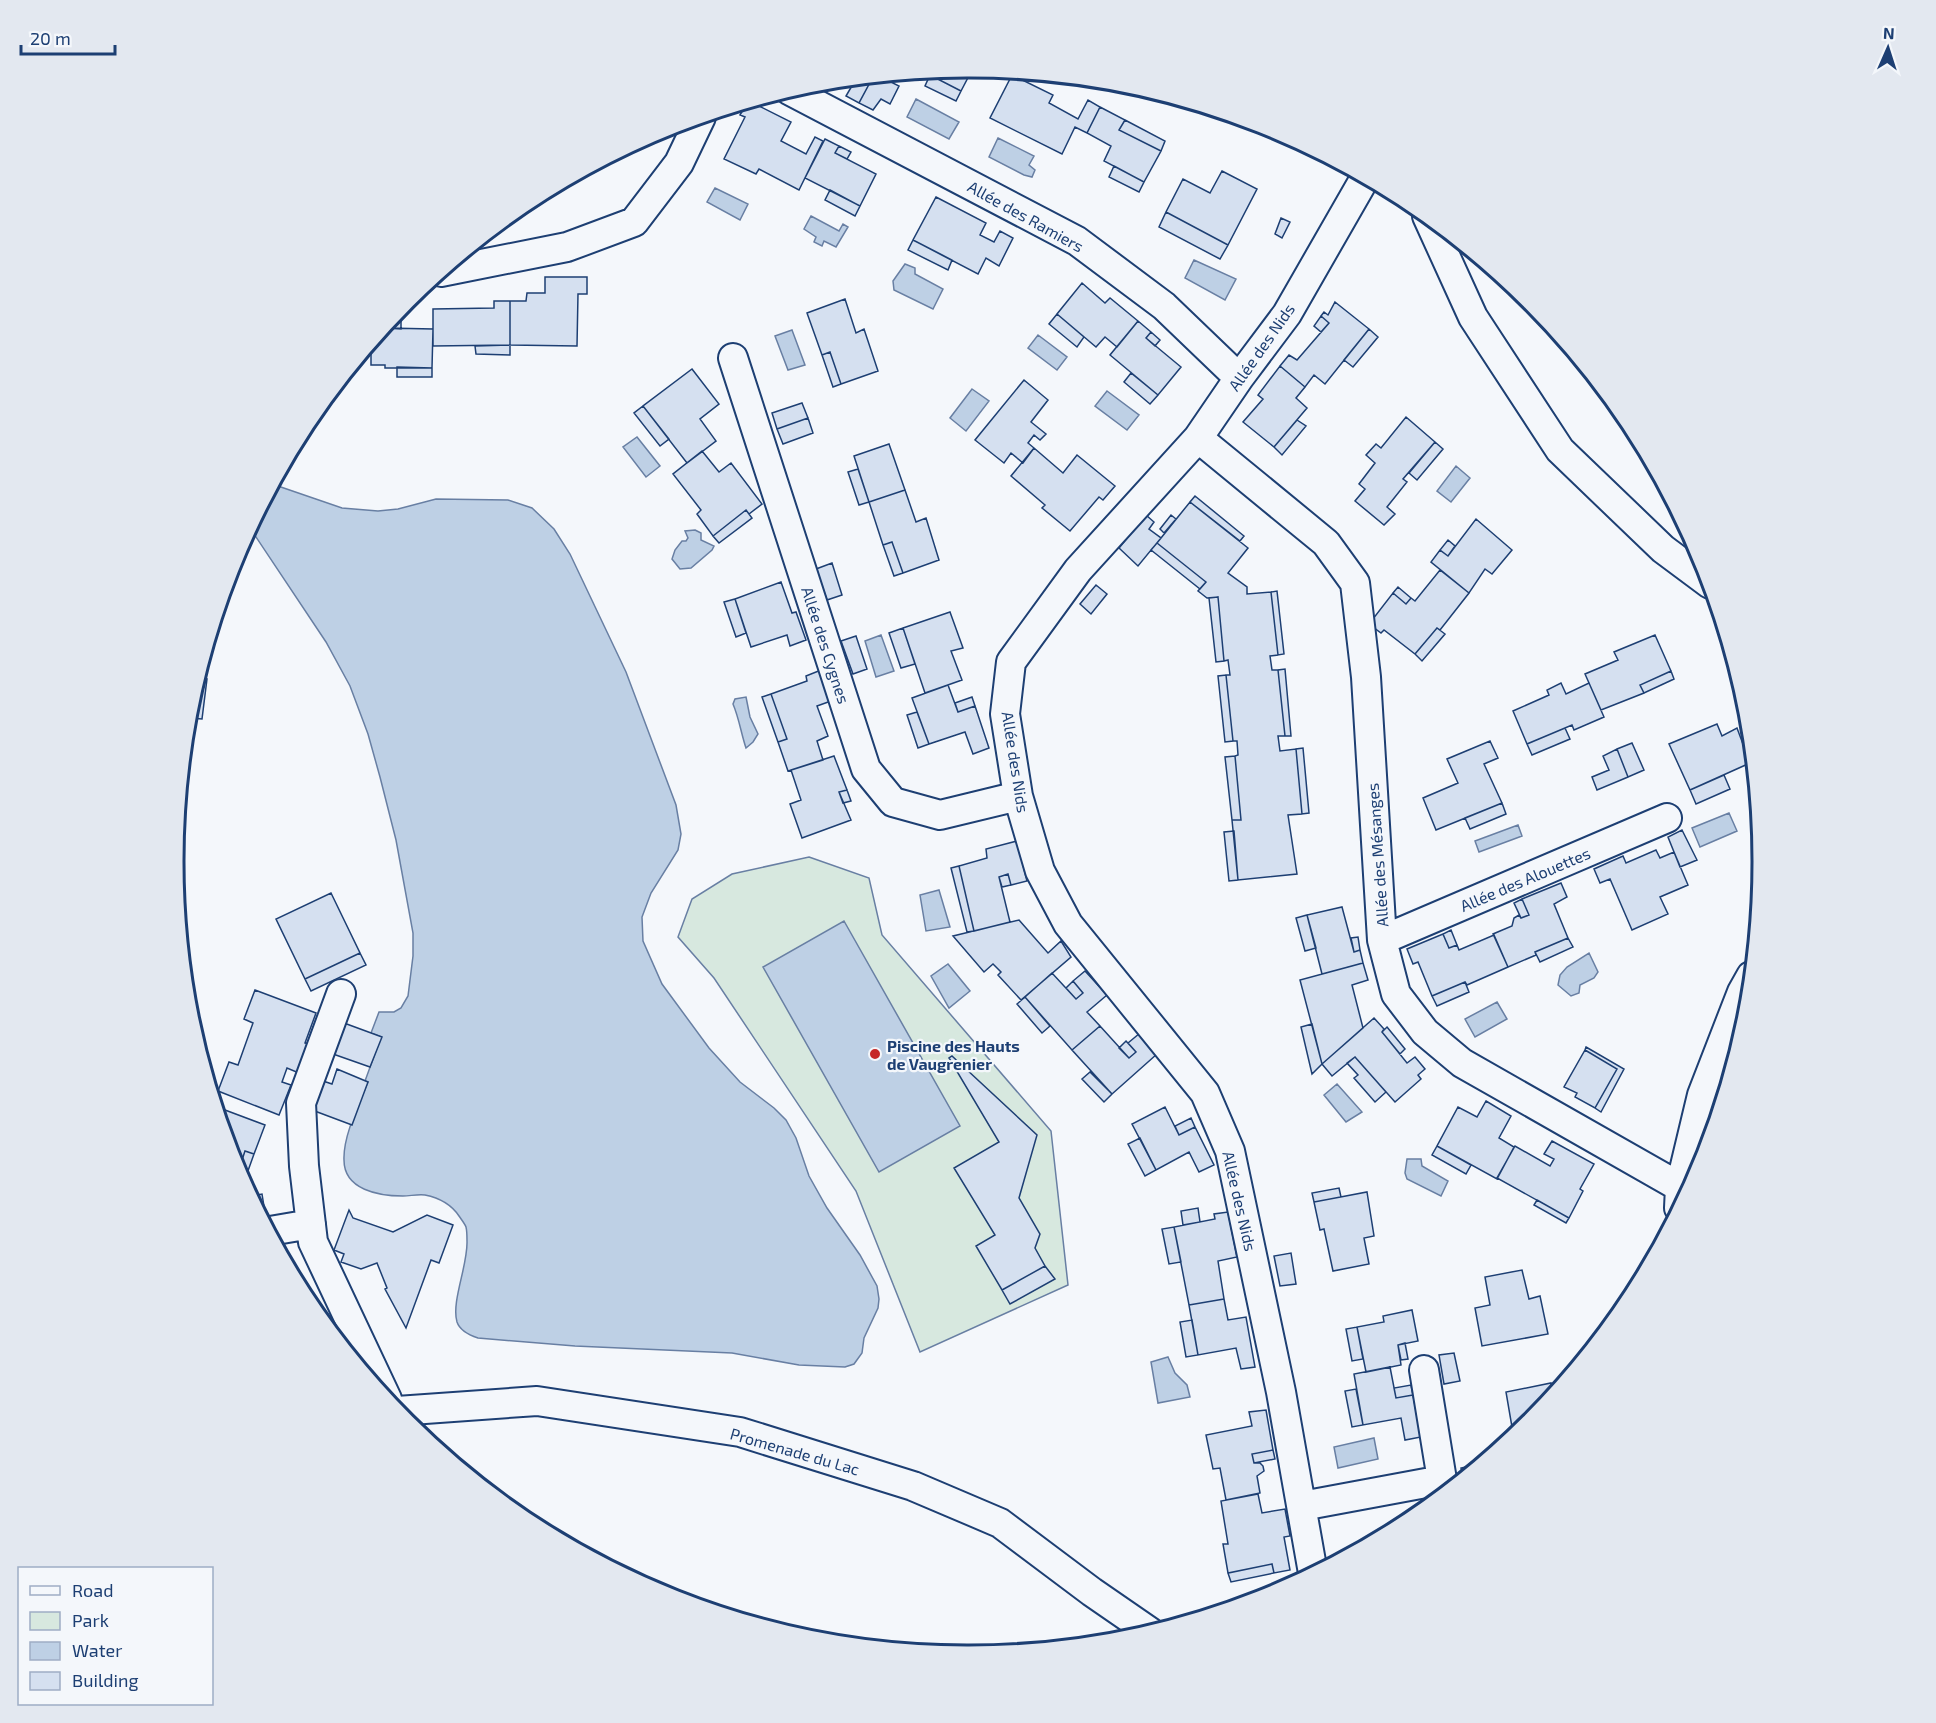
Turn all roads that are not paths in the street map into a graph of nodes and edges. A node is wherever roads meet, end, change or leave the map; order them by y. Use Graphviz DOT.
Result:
graph roads {
  1 [pos="801,96"];
  2 [pos="695,128"];
  3 [pos="1362,184"];
  4 [pos="1435,233"];
  5 [pos="454,270"];
  6 [pos="733,358"];
  7 [pos="1239,378"];
  8 [pos="1197,438"];
  9 [pos="1696,574"];
  10 [pos="1018,796"];
  11 [pos="1667,818"];
  12 [pos="1382,940"];
  13 [pos="341,994"];
  14 [pos="1738,1002"];
  15 [pos="1683,1182"];
  16 [pos="1676,1196"];
  17 [pos="311,1224"];
  18 [pos="277,1231"];
  19 [pos="1424,1370"];
  20 [pos="375,1373"];
  21 [pos="409,1410"];
  22 [pos="1302,1506"];
  23 [pos="1312,1565"];
  24 [pos="1140,1625"];
  1 -- 7 [label="street, Allée des Ramiers"];
  2 -- 5 [label="street"];
  3 -- 7 [label="street, Allée des Nids"];
  4 -- 9 [label="street"];
  6 -- 10 [label="street, Allée des Cygnes"];
  7 -- 8 [label="street, Allée des Nids"];
  8 -- 10 [label="street, Allée des Nids"];
  8 -- 12 [label="street, Allée des Mésanges"];
  10 -- 22 [label="street, Allée des Nids"];
  11 -- 12 [label="street, Allée des Alouettes"];
  12 -- 16 [label="street, Allée des Mésanges"];
  13 -- 17 [label="street"];
  14 -- 15 [label="street"];
  17 -- 18 [label="street"];
  17 -- 20 [label="street"];
  19 -- 22 [label="street"];
  21 -- 24 [label="street, Promenade du Lac"];
  22 -- 23 [label="street, Allée des Nids"];
}
